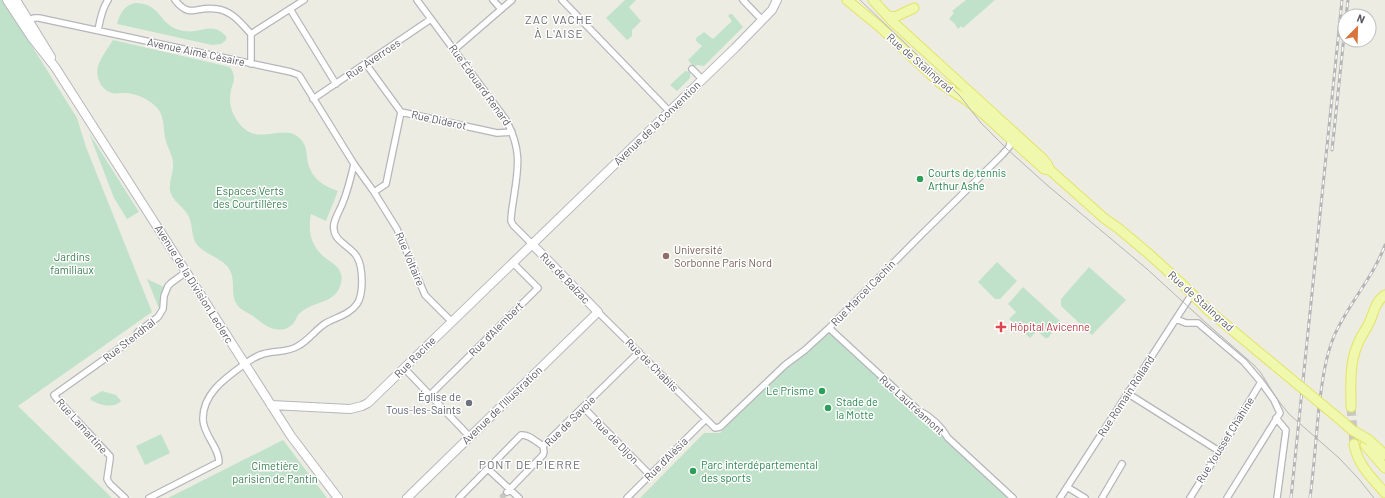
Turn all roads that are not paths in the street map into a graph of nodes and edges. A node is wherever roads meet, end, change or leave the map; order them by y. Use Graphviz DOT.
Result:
graph roads {
  1 [pos="9,0"];
  2 [pos="16,0"];
  3 [pos="108,0"];
  4 [pos="175,0"];
  5 [pos="304,0"];
  6 [pos="417,0"];
  7 [pos="493,0"];
  8 [pos="512,0"];
  9 [pos="562,0"];
  10 [pos="743,0"];
  11 [pos="777,0"];
  12 [pos="847,0"];
  13 [pos="874,0"];
  14 [pos="290,9"];
  15 [pos="501,9"];
  16 [pos="888,16"];
  17 [pos="431,19"];
  18 [pos="762,20"];
  19 [pos="28,26"];
  20 [pos="98,30"];
  21 [pos="903,31"];
  22 [pos="251,34"];
  23 [pos="454,50"];
  24 [pos="251,64"];
  25 [pos="366,64"];
  26 [pos="692,69"];
  27 [pos="702,79"];
  28 [pos="336,84"];
  29 [pos="313,99"];
  30 [pos="669,111"];
  31 [pos="401,112"];
  32 [pos="1012,131"];
  33 [pos="512,132"];
  34 [pos="1012,140"];
  35 [pos="354,164"];
  36 [pos="1050,170"];
  37 [pos="374,192"];
  38 [pos="532,244"];
  39 [pos="513,263"];
  40 [pos="186,272"];
  41 [pos="1192,294"];
  42 [pos="1385,295"];
  43 [pos="598,312"];
  44 [pos="1176,320"];
  45 [pos="451,321"];
  46 [pos="829,328"];
  47 [pos="639,352"];
  48 [pos="244,365"];
  49 [pos="404,368"];
  50 [pos="1261,382"];
  51 [pos="1127,393"];
  52 [pos="54,395"];
  53 [pos="430,395"];
  54 [pos="271,405"];
  55 [pos="583,407"];
  56 [pos="1351,407"];
  57 [pos="1276,418"];
  58 [pos="706,419"];
  59 [pos="470,436"];
  60 [pos="1367,442"];
  61 [pos="1354,444"];
  62 [pos="543,446"];
  63 [pos="1385,450"];
  64 [pos="1219,451"];
  65 [pos="1385,455"];
  66 [pos="1122,464"];
  67 [pos="1385,468"];
  68 [pos="488,469"];
  69 [pos="650,475"];
  70 [pos="1067,487"];
  71 [pos="508,490"];
  72 [pos="1385,493"];
  73 [pos="124,498"];
  74 [pos="149,498"];
  75 [pos="338,498"];
  76 [pos="407,498"];
  77 [pos="459,498"];
  78 [pos="519,498"];
  79 [pos="627,498"];
  80 [pos="1014,498"];
  81 [pos="1060,498"];
  82 [pos="1085,498"];
  83 [pos="1102,498"];
  84 [pos="1190,498"];
  85 [pos="1227,498"];
  86 [pos="1277,498"];
  1 -- 19 [label="street, Avenue de la Division Leclerc"];
  2 -- 19 [label="street, Avenue de la Division Leclerc"];
  3 -- 20 [label="street"];
  4 -- 22 [label="street"];
  5 -- 14 [label="street"];
  6 -- 17 [label="street, Rue Édouard Renard"];
  7 -- 15 [label="street"];
  8 -- 15 [label="street"];
  9 -- 30 [label="street"];
  10 -- 18 [label="street"];
  11 -- 18 [label="street, Avenue de la Convention"];
  12 -- 34 [label="main road, Rue de Stalingrad"];
  13 -- 16 [label="main road, Rue de Stalingrad"];
  14 -- 22 [label="street"];
  14 -- 28 [label="street"];
  15 -- 23 [label="street"];
  16 -- 21 [label="main road, Rue de Stalingrad"];
  16 -- 21 [label="main road"];
  17 -- 23 [label="street, Rue Édouard Renard"];
  17 -- 25 [label="street, Rue Averroes"];
  18 -- 27 [label="street, Avenue de la Convention"];
  19 -- 20 [label="street, Avenue Aimé Césaire"];
  19 -- 40 [label="street, Avenue de la Division Leclerc"];
  20 -- 24 [label="street, Avenue Aimé Césaire"];
  21 -- 32 [label="main road, Rue de Stalingrad"];
  22 -- 24 [label="street"];
  23 -- 33 [label="street, Rue Édouard Renard"];
  24 -- 29 [label="street, Avenue Aimé Césaire"];
  25 -- 28 [label="street, Rue Averroes"];
  25 -- 31 [label="street, Rue Diderot"];
  26 -- 27 [label="street"];
  27 -- 30 [label="street, Avenue de la Convention"];
  28 -- 29 [label="street, Rue Averroes"];
  29 -- 35 [label="street, Rue Voltaire"];
  30 -- 38 [label="street, Avenue de la Convention"];
  31 -- 33 [label="street, Rue Diderot"];
  31 -- 37 [label="street"];
  32 -- 34 [label="main road"];
  32 -- 36 [label="main road, Rue de Stalingrad"];
  33 -- 38 [label="street, Rue Édouard Renard"];
  34 -- 36 [label="main road, Rue de Stalingrad"];
  34 -- 46 [label="street, Rue Marcel Cachin"];
  35 -- 37 [label="street, Rue Voltaire"];
  35 -- 48 [label="street"];
  36 -- 41 [label="main road, Rue de Stalingrad"];
  37 -- 45 [label="street, Rue Voltaire"];
  38 -- 39 [label="street, Rue Racine"];
  38 -- 43 [label="street, Rue de Balzac"];
  39 -- 45 [label="street, Rue Racine"];
  39 -- 53 [label="street, Rue d'Alembert"];
  40 -- 48 [label="street, Avenue de la Division Leclerc"];
  40 -- 52 [label="street, Rue Stendhal"];
  41 -- 44 [label="street, Rue Romain Rolland"];
  41 -- 60 [label="main road, Rue de Stalingrad, bridge"];
  42 -- 56 [label="main road"];
  43 -- 47 [label="street, Rue de Chablis"];
  43 -- 59 [label="street, Avenue de l'Illustration"];
  44 -- 50 [label="street"];
  44 -- 51 [label="street, Rue Romain Rolland"];
  45 -- 49 [label="street, Rue Racine"];
  46 -- 58 [label="street, Rue Marcel Cachin"];
  46 -- 80 [label="street, Rue Lautréamont"];
  47 -- 55 [label="street, Rue de Savoie"];
  47 -- 58 [label="street, Rue de Chablis"];
  48 -- 54 [label="street, Avenue de la Division Leclerc"];
  48 -- 74 [label="street"];
  49 -- 53 [label="street"];
  49 -- 54 [label="street, Rue Racine"];
  50 -- 57 [label="street"];
  50 -- 64 [label="street, Rue Youssef Chahine"];
  51 -- 64 [label="street"];
  51 -- 70 [label="street, Rue Romain Rolland"];
  52 -- 73 [label="street, Rue Lamartine"];
  53 -- 59 [label="street"];
  54 -- 75 [label="street, Avenue de la Division Leclerc"];
  55 -- 62 [label="street, Rue de Savoie"];
  55 -- 69 [label="street, Rue de Dijon"];
  57 -- 85 [label="street"];
  57 -- 86 [label="street"];
  58 -- 69 [label="street, Rue d'Alésia"];
  59 -- 76 [label="street, Avenue de l'Illustration"];
  60 -- 63 [label="main road"];
  60 -- 65 [label="main road, Rue de Stalingrad"];
  60 -- 67 [label="main road, Rue de Stalingrad"];
  61 -- 72 [label="main road"];
  62 -- 68 [label="street"];
  62 -- 71 [label="street, Rue de Savoie"];
  64 -- 84 [label="street, Rue Youssef Chahine"];
  66 -- 83 [label="street"];
  68 -- 71 [label="street"];
  68 -- 77 [label="street"];
  69 -- 79 [label="street, Rue d'Alésia"];
  70 -- 81 [label="street, Rue Romain Rolland"];
  70 -- 82 [label="street"];
  71 -- 78 [label="street"];
}
